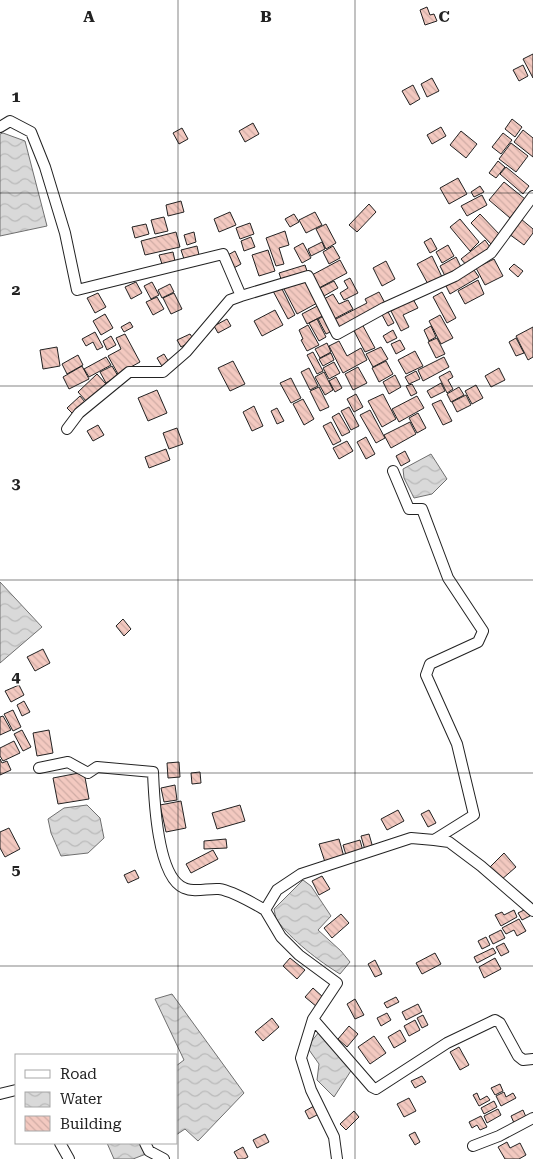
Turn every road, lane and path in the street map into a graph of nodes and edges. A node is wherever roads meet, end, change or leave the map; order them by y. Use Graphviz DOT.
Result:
graph roads {
  1 [pos="0,127"];
  2 [pos="533,196"];
  3 [pos="241,296"];
  4 [pos="67,429"];
  5 [pos="394,471"];
  6 [pos="39,768"];
  7 [pos="434,840"];
  8 [pos="265,910"];
  9 [pos="533,911"];
  10 [pos="313,1018"];
  11 [pos="533,1059"];
  12 [pos="15,1090"];
  13 [pos="0,1094"];
  14 [pos="533,1118"];
  15 [pos="61,1144"];
  16 [pos="146,1144"];
  17 [pos="473,1146"];
  18 [pos="69,1159"];
  19 [pos="164,1159"];
  20 [pos="337,1159"];
  1 -- 3 [label="street"];
  2 -- 3 [label="street"];
  3 -- 4 [label="street"];
  5 -- 7 [label="street"];
  6 -- 8 [label="street"];
  7 -- 8 [label="street"];
  7 -- 9 [label="street"];
  8 -- 10 [label="street"];
  10 -- 11 [label="street"];
  10 -- 20 [label="street"];
  12 -- 13 [label="street"];
  14 -- 17 [label="street"];
  15 -- 18 [label="street"];
  16 -- 19 [label="street"];
}
